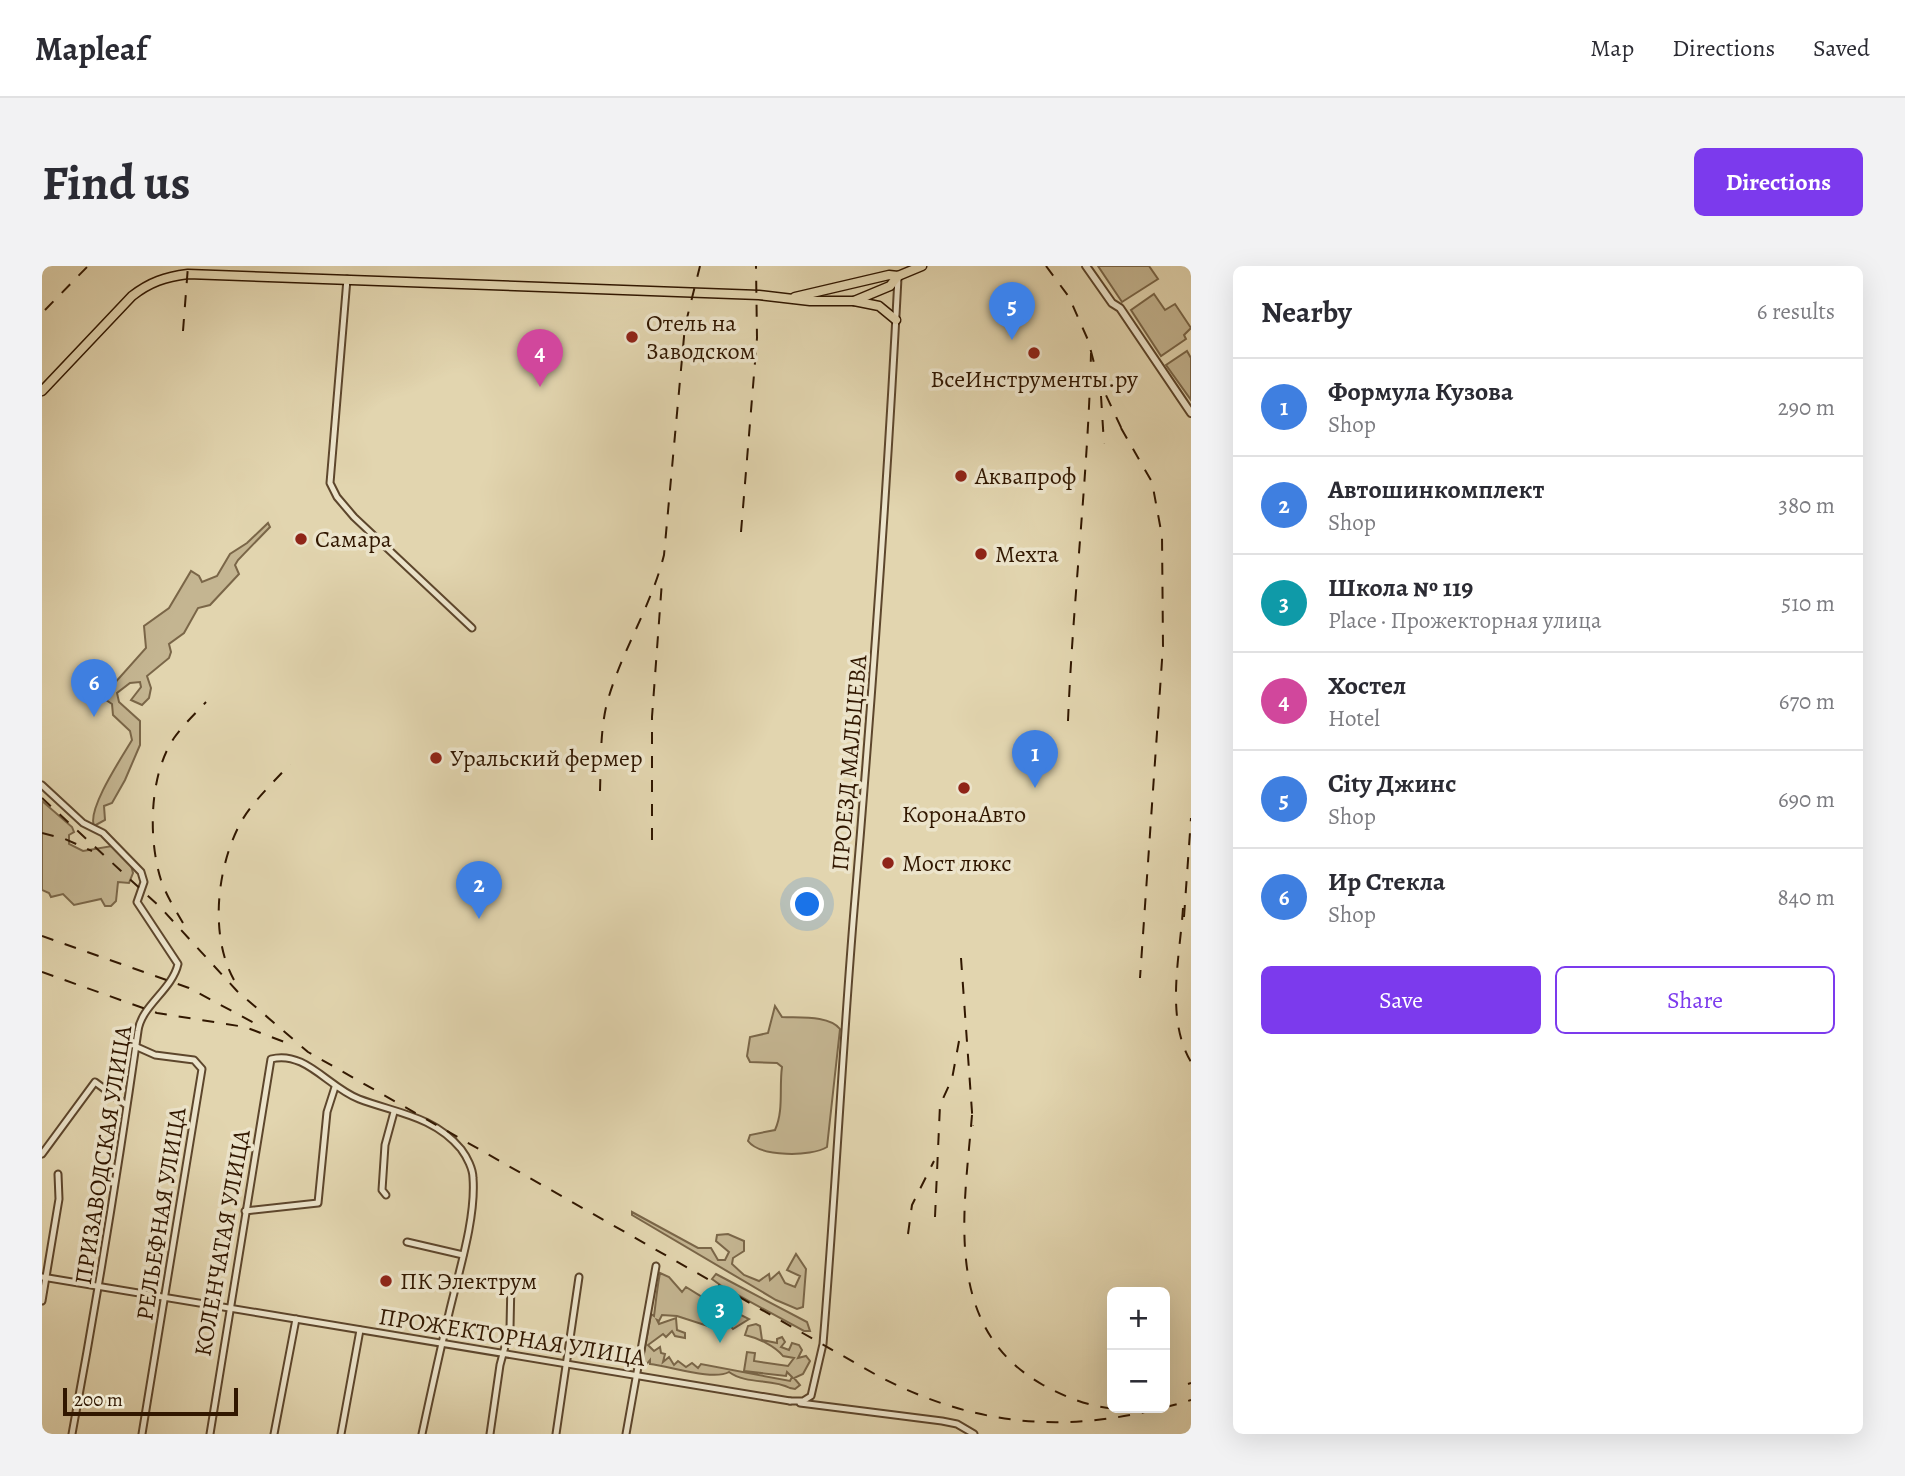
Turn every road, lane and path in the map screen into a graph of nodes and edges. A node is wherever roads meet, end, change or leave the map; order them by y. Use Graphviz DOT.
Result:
graph roads {
  1 [pos="922,266"];
  2 [pos="1086,266"];
  3 [pos="898,276"];
  4 [pos="347,279"];
  5 [pos="795,297"];
  6 [pos="853,301"];
  7 [pos="896,320"];
  8 [pos="42,391"];
  9 [pos="1191,413"];
  10 [pos="472,628"];
  11 [pos="42,785"];
  12 [pos="137,1047"];
  13 [pos="335,1087"];
  14 [pos="125,1104"];
  15 [pos="394,1112"];
  16 [pos="42,1154"];
  17 [pos="58,1174"];
  18 [pos="386,1195"];
  19 [pos="245,1211"];
  20 [pos="407,1242"];
  21 [pos="463,1255"];
  22 [pos="656,1266"];
  23 [pos="44,1277"];
  24 [pos="579,1277"];
  25 [pos="511,1280"];
  26 [pos="99,1287"];
  27 [pos="165,1298"];
  28 [pos="42,1301"];
  29 [pos="232,1309"];
  30 [pos="296,1319"];
  31 [pos="360,1330"];
  32 [pos="442,1343"];
  33 [pos="503,1354"];
  34 [pos="569,1365"];
  35 [pos="638,1376"];
  36 [pos="790,1401"];
  37 [pos="72,1434"];
  38 [pos="142,1434"];
  39 [pos="210,1434"];
  40 [pos="274,1434"];
  41 [pos="341,1434"];
  42 [pos="422,1434"];
  43 [pos="490,1434"];
  44 [pos="556,1434"];
  45 [pos="626,1434"];
  46 [pos="974,1434"];
  1 -- 3 [label="main road"];
  2 -- 9 [label="street"];
  3 -- 5 [label="main road"];
  3 -- 6 [label="main road"];
  3 -- 7 [label="street, ПРОЕЗД МАЛЬЦЕВА"];
  4 -- 5 [label="main road"];
  4 -- 8 [label="main road"];
  4 -- 10 [label="street"];
  5 -- 6 [label="main road"];
  6 -- 7 [label="main road"];
  7 -- 36 [label="street, ПРОЕЗД МАЛЬЦЕВА"];
  11 -- 12 [label="street, ПРИЗАВОДСКАЯ УЛИЦА"];
  12 -- 14 [label="street, ПРИЗАВОДСКАЯ УЛИЦА"];
  12 -- 27 [label="street, РЕЛЬЕФНАЯ УЛИЦА"];
  13 -- 15 [label="street"];
  13 -- 19 [label="street"];
  13 -- 19 [label="street, КОЛЕНЧАТАЯ УЛИЦА"];
  14 -- 16 [label="street"];
  14 -- 26 [label="street, ПРИЗАВОДСКАЯ УЛИЦА"];
  15 -- 18 [label="street"];
  15 -- 21 [label="street"];
  17 -- 23 [label="street"];
  19 -- 29 [label="street, КОЛЕНЧАТАЯ УЛИЦА"];
  20 -- 21 [label="street"];
  21 -- 32 [label="street"];
  22 -- 35 [label="street"];
  23 -- 26 [label="street, ПРОЖЕКТОРНАЯ УЛИЦА"];
  23 -- 28 [label="street"];
  24 -- 34 [label="street"];
  25 -- 33 [label="street"];
  26 -- 27 [label="street, ПРОЖЕКТОРНАЯ УЛИЦА"];
  26 -- 37 [label="street, ПРИЗАВОДСКАЯ УЛИЦА"];
  27 -- 29 [label="street, ПРОЖЕКТОРНАЯ УЛИЦА"];
  27 -- 38 [label="street, РЕЛЬЕФНАЯ УЛИЦА"];
  29 -- 30 [label="street, ПРОЖЕКТОРНАЯ УЛИЦА"];
  29 -- 39 [label="street, КОЛЕНЧАТАЯ УЛИЦА"];
  30 -- 31 [label="street, ПРОЖЕКТОРНАЯ УЛИЦА"];
  30 -- 40 [label="street"];
  31 -- 32 [label="street, ПРОЖЕКТОРНАЯ УЛИЦА"];
  31 -- 41 [label="street"];
  32 -- 33 [label="street, ПРОЖЕКТОРНАЯ УЛИЦА"];
  32 -- 42 [label="street"];
  33 -- 34 [label="street, ПРОЖЕКТОРНАЯ УЛИЦА"];
  33 -- 43 [label="street"];
  34 -- 35 [label="street, ПРОЖЕКТОРНАЯ УЛИЦА"];
  34 -- 44 [label="street"];
  35 -- 36 [label="street, ПРОЖЕКТОРНАЯ УЛИЦА"];
  35 -- 45 [label="street"];
  36 -- 46 [label="street, ПРОЖЕКТОРНАЯ УЛИЦА"];
}
